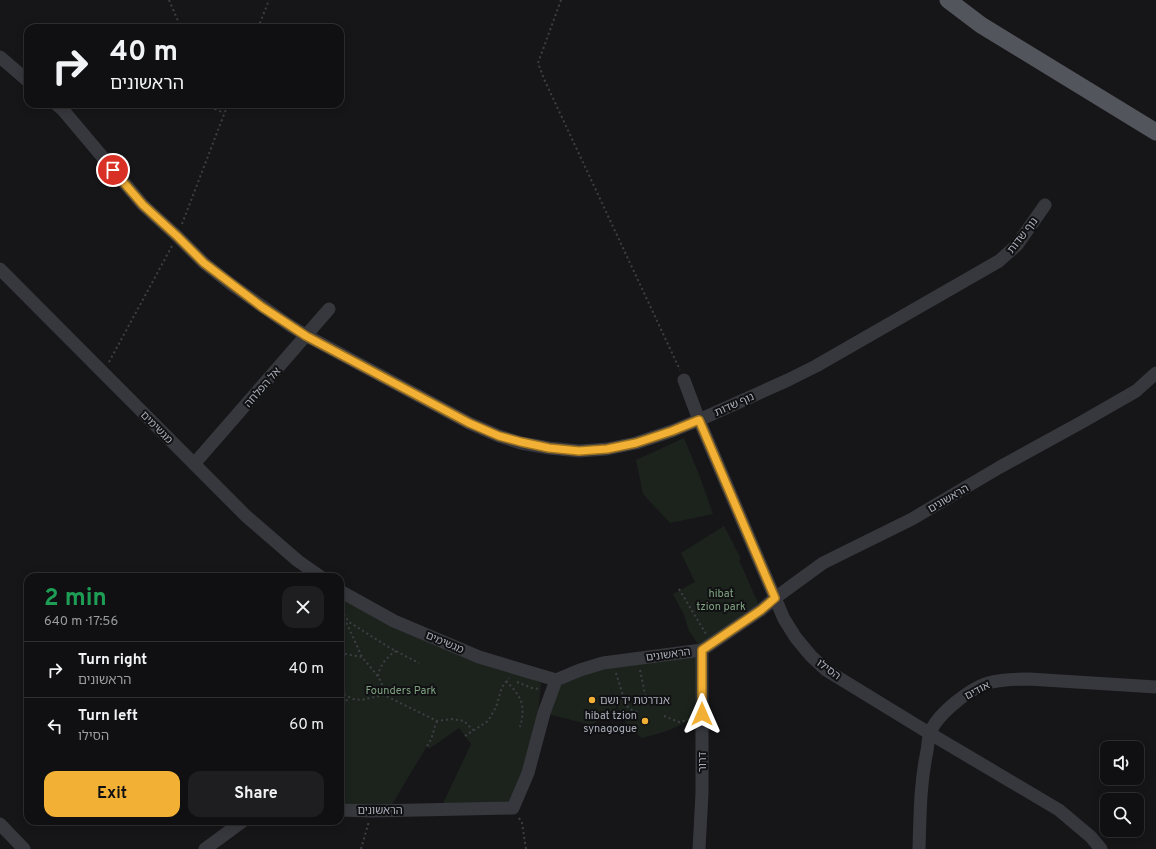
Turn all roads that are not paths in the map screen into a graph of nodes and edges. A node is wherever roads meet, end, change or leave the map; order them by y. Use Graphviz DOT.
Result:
graph roads {
  1 [pos="948,0"];
  2 [pos="0,57"];
  3 [pos="24,78"];
  4 [pos="1098,96"];
  5 [pos="61,108"];
  6 [pos="1156,122"];
  7 [pos="1156,132"];
  8 [pos="1045,205"];
  9 [pos="0,269"];
  10 [pos="329,309"];
  11 [pos="306,336"];
  12 [pos="1156,373"];
  13 [pos="684,380"];
  14 [pos="699,420"];
  15 [pos="194,464"];
  16 [pos="315,573"];
  17 [pos="344,593"];
  18 [pos="775,598"];
  19 [pos="707,646"];
  20 [pos="556,680"];
  21 [pos="1156,687"];
  22 [pos="930,734"];
  23 [pos="344,810"];
  24 [pos="0,824"];
  25 [pos="238,825"];
  26 [pos="24,849"];
  27 [pos="205,849"];
  28 [pos="699,849"];
  29 [pos="919,849"];
  30 [pos="1101,849"];
  1 -- 4 [label="main road"];
  2 -- 3 [label="street"];
  4 -- 6 [label="main road"];
  4 -- 7 [label="main road"];
  5 -- 11 [label="street, נוף שדות"];
  8 -- 14 [label="street, נוף שדות"];
  9 -- 15 [label="street, מגשימים"];
  10 -- 11 [label="street, אל הפלחה"];
  11 -- 14 [label="street, נוף שדות"];
  11 -- 15 [label="street, אל הפלחה"];
  12 -- 18 [label="street, הראשונים"];
  13 -- 14 [label="street, הסילו"];
  14 -- 18 [label="street, הסילו"];
  15 -- 16 [label="street, מגשימים"];
  17 -- 20 [label="street, מגשימים"];
  18 -- 19 [label="street, הראשונים"];
  18 -- 22 [label="street, הסילו"];
  19 -- 20 [label="street, הראשונים"];
  19 -- 28 [label="street, דרור"];
  20 -- 23 [label="street, הראשונים"];
  21 -- 22 [label="street, אודים"];
  22 -- 29 [label="street, אודים"];
  22 -- 30 [label="street, הסילו"];
  24 -- 26 [label="street"];
  25 -- 27 [label="street"];
}
